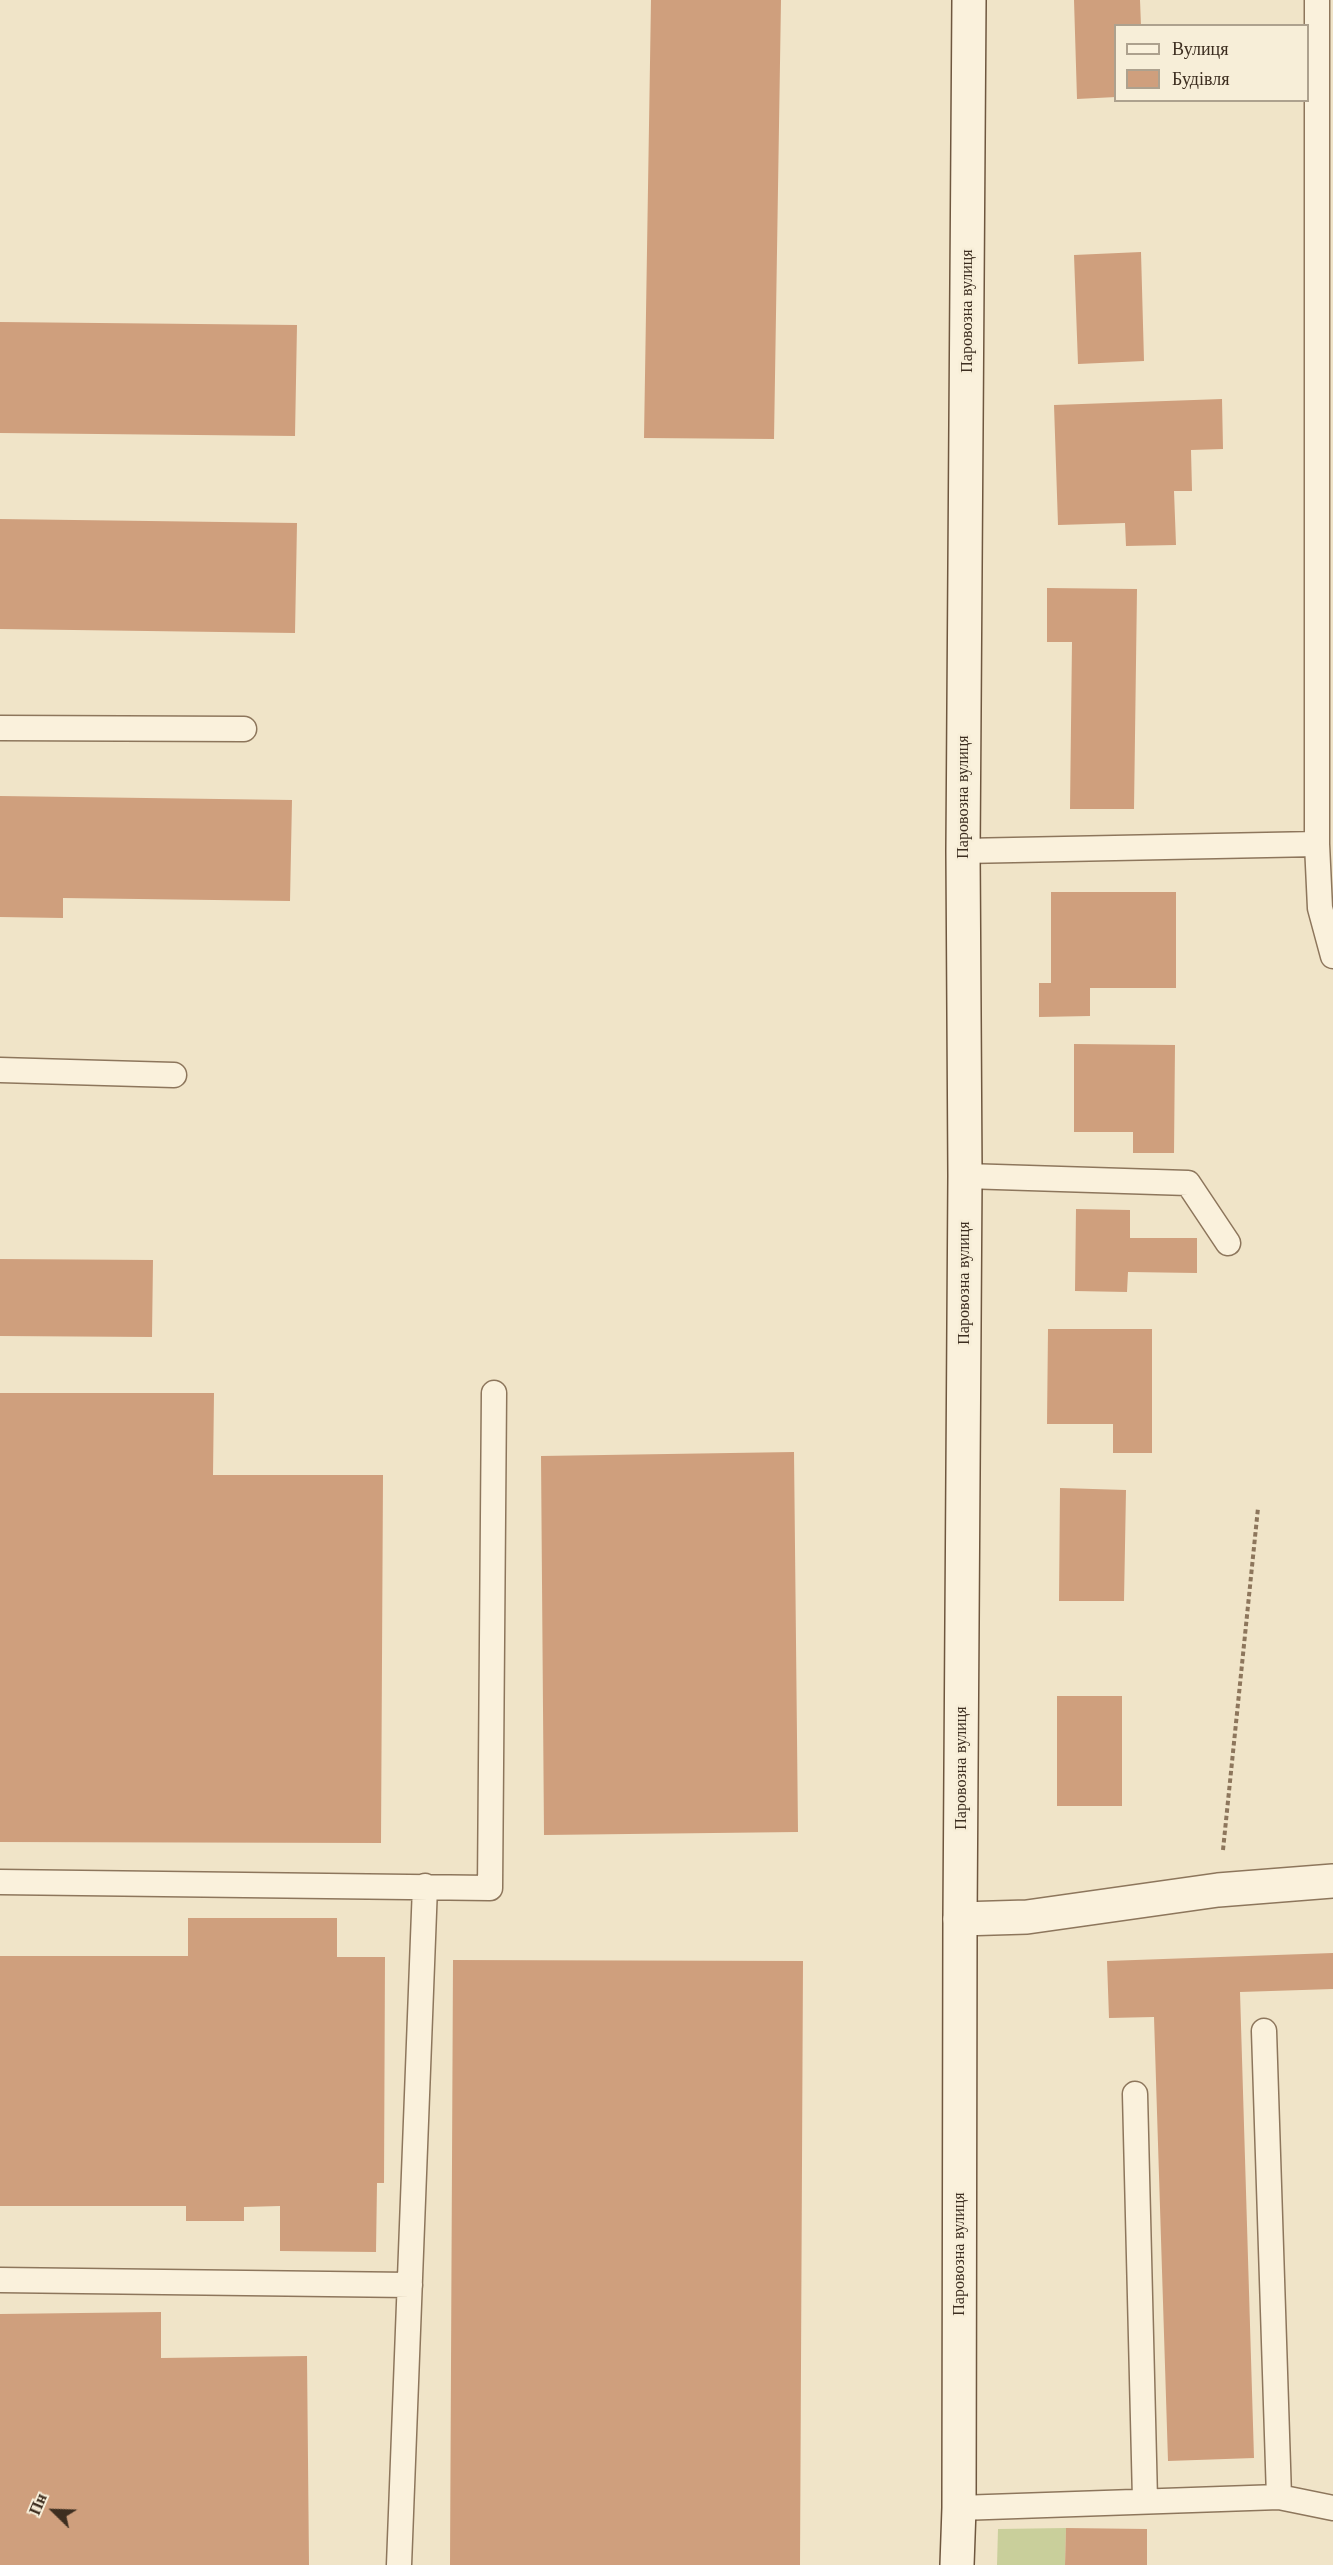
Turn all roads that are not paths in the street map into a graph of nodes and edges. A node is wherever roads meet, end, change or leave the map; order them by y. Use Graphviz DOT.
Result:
graph roads {
  1 [pos="969,0"];
  2 [pos="1317,0"];
  3 [pos="0,729"];
  4 [pos="244,729"];
  5 [pos="1317,844"];
  6 [pos="963,851"];
  7 [pos="1333,956"];
  8 [pos="0,1070"];
  9 [pos="174,1075"];
  10 [pos="965,1176"];
  11 [pos="1228,1243"];
  12 [pos="494,1393"];
  13 [pos="1333,1881"];
  14 [pos="0,1882"];
  15 [pos="425,1886"];
  16 [pos="960,1919"];
  17 [pos="1264,2031"];
  18 [pos="1135,2094"];
  19 [pos="0,2280"];
  20 [pos="410,2285"];
  21 [pos="1279,2497"];
  22 [pos="1145,2500"];
  23 [pos="959,2508"];
  24 [pos="1333,2508"];
  25 [pos="399,2565"];
  26 [pos="957,2565"];
  1 -- 6 [label="main road, Паровозна вулиця"];
  2 -- 5 [label="lane"];
  3 -- 4 [label="lane"];
  5 -- 6 [label="lane"];
  5 -- 7 [label="lane"];
  6 -- 10 [label="main road, Паровозна вулиця"];
  8 -- 9 [label="lane"];
  10 -- 11 [label="lane"];
  10 -- 16 [label="main road, Паровозна вулиця"];
  12 -- 15 [label="lane"];
  13 -- 16 [label="main road"];
  14 -- 15 [label="lane"];
  15 -- 20 [label="lane"];
  16 -- 23 [label="main road, Паровозна вулиця"];
  17 -- 21 [label="lane"];
  18 -- 22 [label="lane"];
  19 -- 20 [label="lane"];
  20 -- 25 [label="lane"];
  21 -- 22 [label="lane"];
  21 -- 24 [label="lane"];
  22 -- 23 [label="lane"];
  23 -- 26 [label="main road, Паровозна вулиця"];
}
